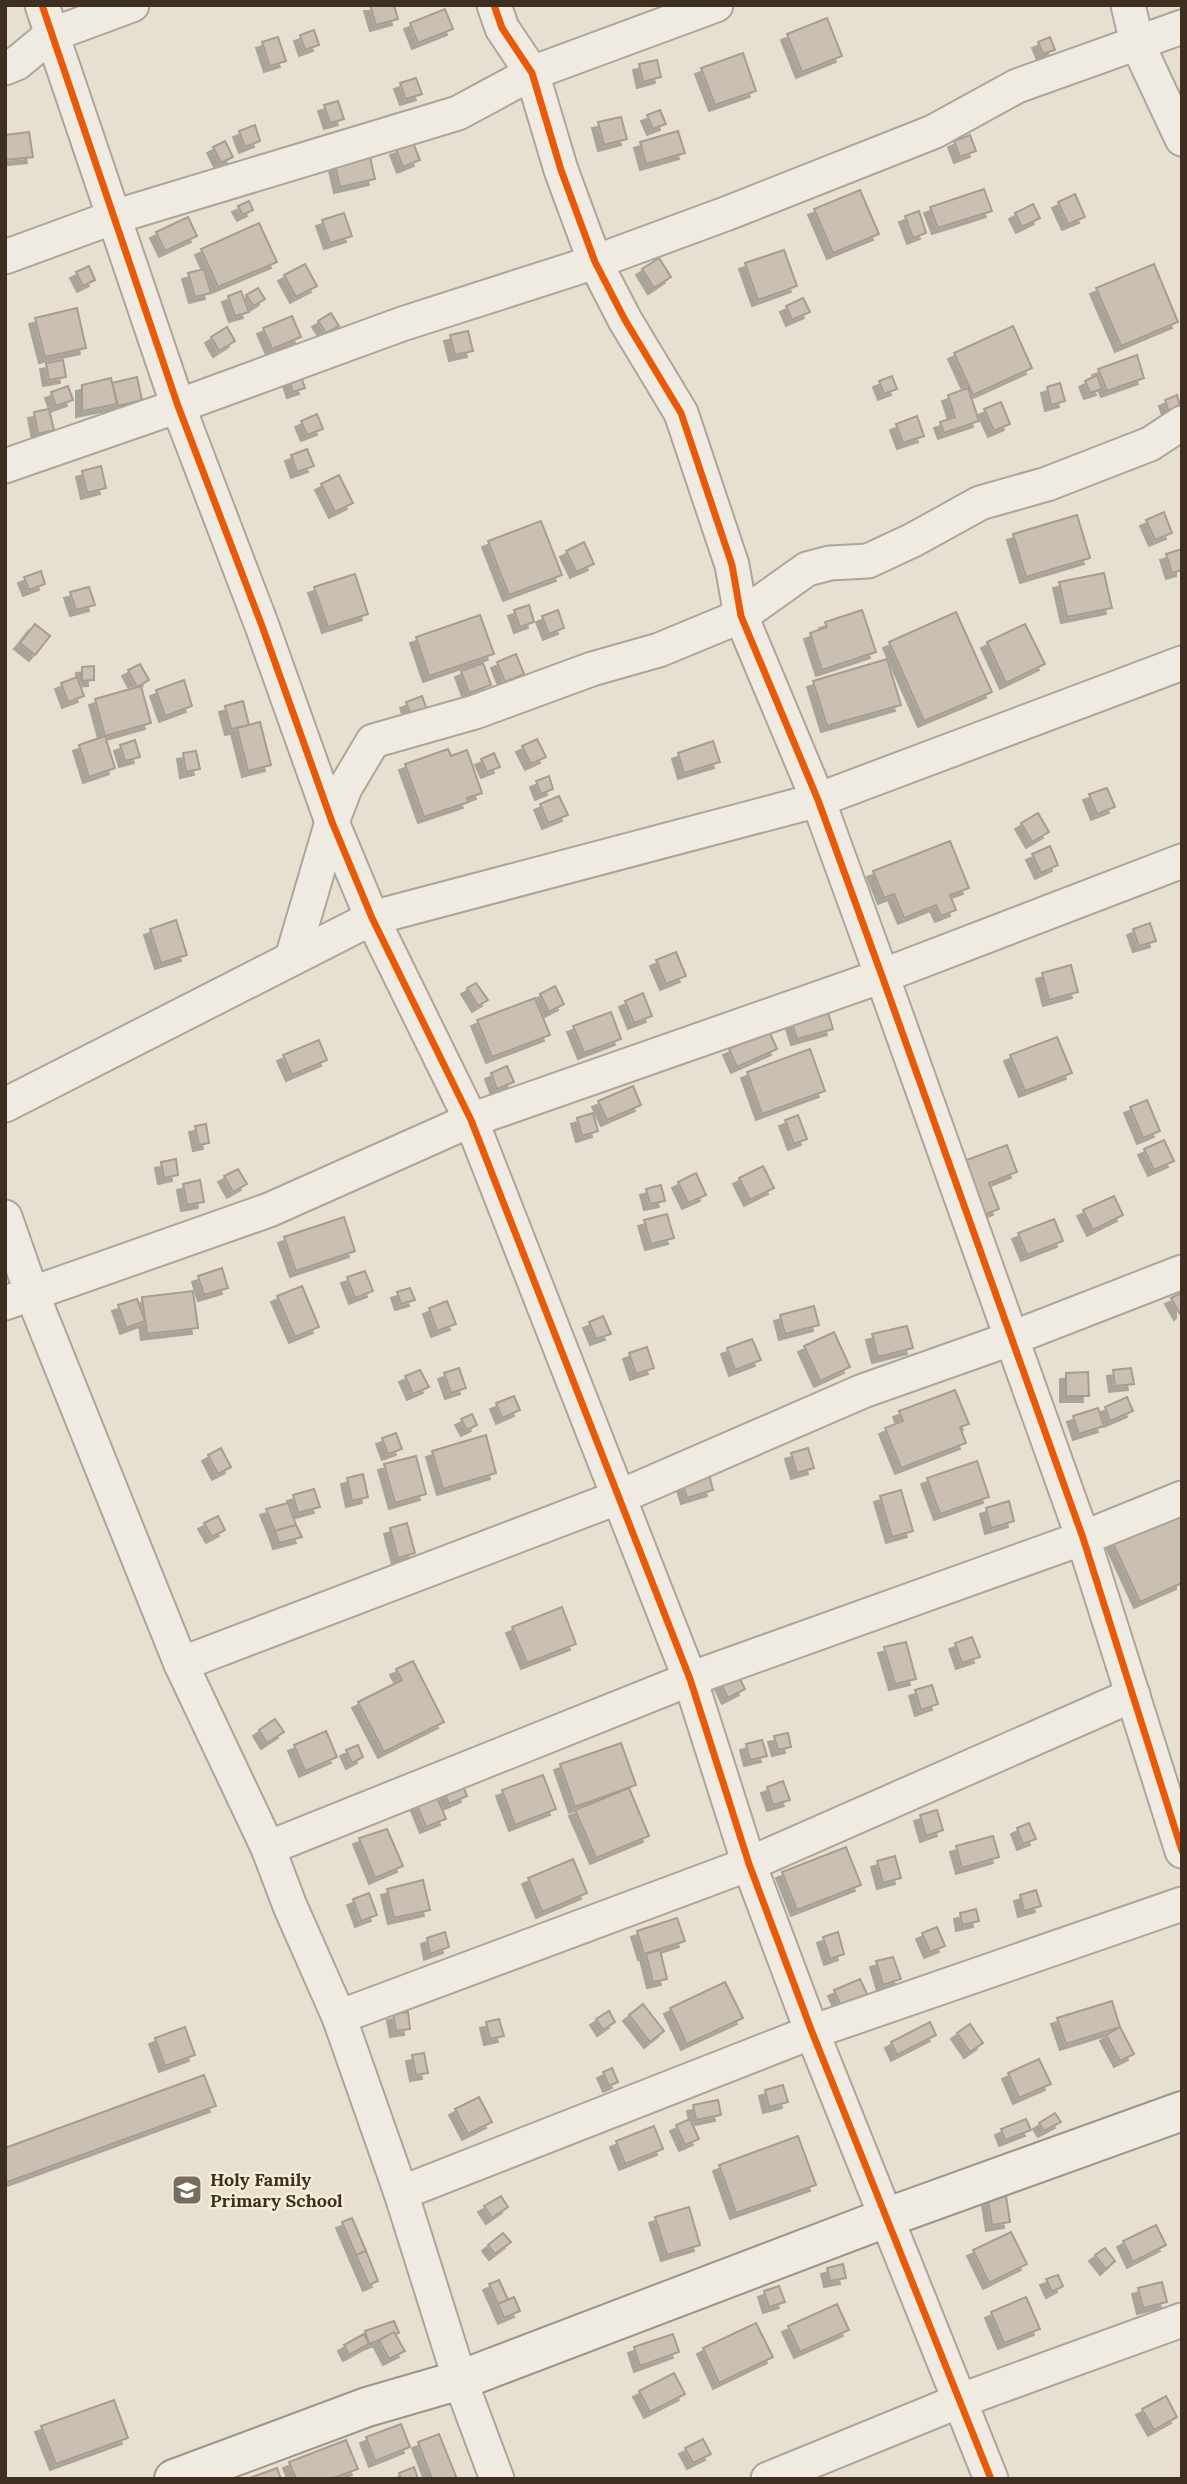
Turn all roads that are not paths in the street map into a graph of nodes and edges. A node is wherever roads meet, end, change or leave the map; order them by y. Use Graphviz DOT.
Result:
graph roads {
  1 [pos="132,5"];
  2 [pos="494,5"];
  3 [pos="716,5"];
  4 [pos="1128,5"];
  5 [pos="46,20"];
  6 [pos="1182,27"];
  7 [pos="1137,43"];
  8 [pos="5,68"];
  9 [pos="532,73"];
  10 [pos="1182,139"];
  11 [pos="114,218"];
  12 [pos="5,257"];
  13 [pos="595,262"];
  14 [pos="178,406"];
  15 [pos="1182,423"];
  16 [pos="5,466"];
  17 [pos="741,616"];
  18 [pos="1182,663"];
  19 [pos="818,800"];
  20 [pos="332,822"];
  21 [pos="1182,861"];
  22 [pos="372,918"];
  23 [pos="292,958"];
  24 [pos="882,976"];
  25 [pos="5,1105"];
  26 [pos="471,1119"];
  27 [pos="5,1217"];
  28 [pos="1182,1272"];
  29 [pos="18,1298"];
  30 [pos="1010,1339"];
  31 [pos="619,1497"];
  32 [pos="1182,1498"];
  33 [pos="1083,1538"];
  34 [pos="181,1664"];
  35 [pos="690,1679"];
  36 [pos="1133,1695"];
  37 [pos="268,1848"];
  38 [pos="1182,1851"];
  39 [pos="749,1864"];
  40 [pos="1182,1904"];
  41 [pos="339,2017"];
  42 [pos="811,2032"];
  43 [pos="1182,2111"];
  44 [pos="401,2193"];
  45 [pos="887,2217"];
  46 [pos="1182,2320"];
  47 [pos="460,2380"];
  48 [pos="959,2401"];
  49 [pos="174,2479"];
  50 [pos="498,2479"];
  51 [pos="768,2479"];
  52 [pos="991,2479"];
  1 -- 5 [label="street"];
  2 -- 9 [label="street"];
  3 -- 9 [label="street"];
  4 -- 7 [label="street"];
  5 -- 8 [label="street"];
  5 -- 11 [label="street"];
  6 -- 7 [label="street"];
  7 -- 10 [label="street"];
  7 -- 13 [label="street"];
  9 -- 11 [label="street"];
  9 -- 13 [label="street"];
  11 -- 12 [label="street"];
  11 -- 14 [label="street"];
  13 -- 14 [label="street"];
  13 -- 17 [label="street"];
  14 -- 16 [label="street"];
  14 -- 20 [label="street"];
  15 -- 17 [label="street"];
  17 -- 19 [label="street"];
  17 -- 20 [label="street"];
  18 -- 19 [label="street"];
  19 -- 22 [label="street"];
  19 -- 24 [label="street"];
  20 -- 22 [label="street"];
  20 -- 23 [label="street"];
  21 -- 24 [label="street"];
  22 -- 23 [label="street"];
  22 -- 26 [label="street"];
  23 -- 25 [label="street"];
  24 -- 26 [label="street"];
  24 -- 30 [label="street"];
  26 -- 29 [label="street"];
  26 -- 31 [label="street"];
  27 -- 29 [label="street"];
  28 -- 30 [label="street"];
  29 -- 34 [label="street"];
  30 -- 31 [label="street"];
  30 -- 33 [label="street"];
  31 -- 34 [label="street"];
  31 -- 35 [label="street"];
  32 -- 33 [label="street"];
  33 -- 35 [label="street"];
  33 -- 36 [label="street"];
  34 -- 37 [label="street"];
  35 -- 37 [label="street"];
  35 -- 39 [label="street"];
  36 -- 38 [label="street"];
  36 -- 39 [label="street"];
  37 -- 41 [label="street"];
  39 -- 41 [label="street"];
  39 -- 42 [label="street"];
  40 -- 42 [label="street"];
  41 -- 44 [label="street"];
  42 -- 44 [label="street"];
  42 -- 45 [label="street"];
  43 -- 45 [label="street"];
  44 -- 47 [label="street"];
  45 -- 47 [label="street"];
  45 -- 48 [label="street"];
  46 -- 48 [label="street"];
  47 -- 49 [label="street"];
  47 -- 50 [label="street"];
  48 -- 51 [label="street"];
  48 -- 52 [label="street"];
}
